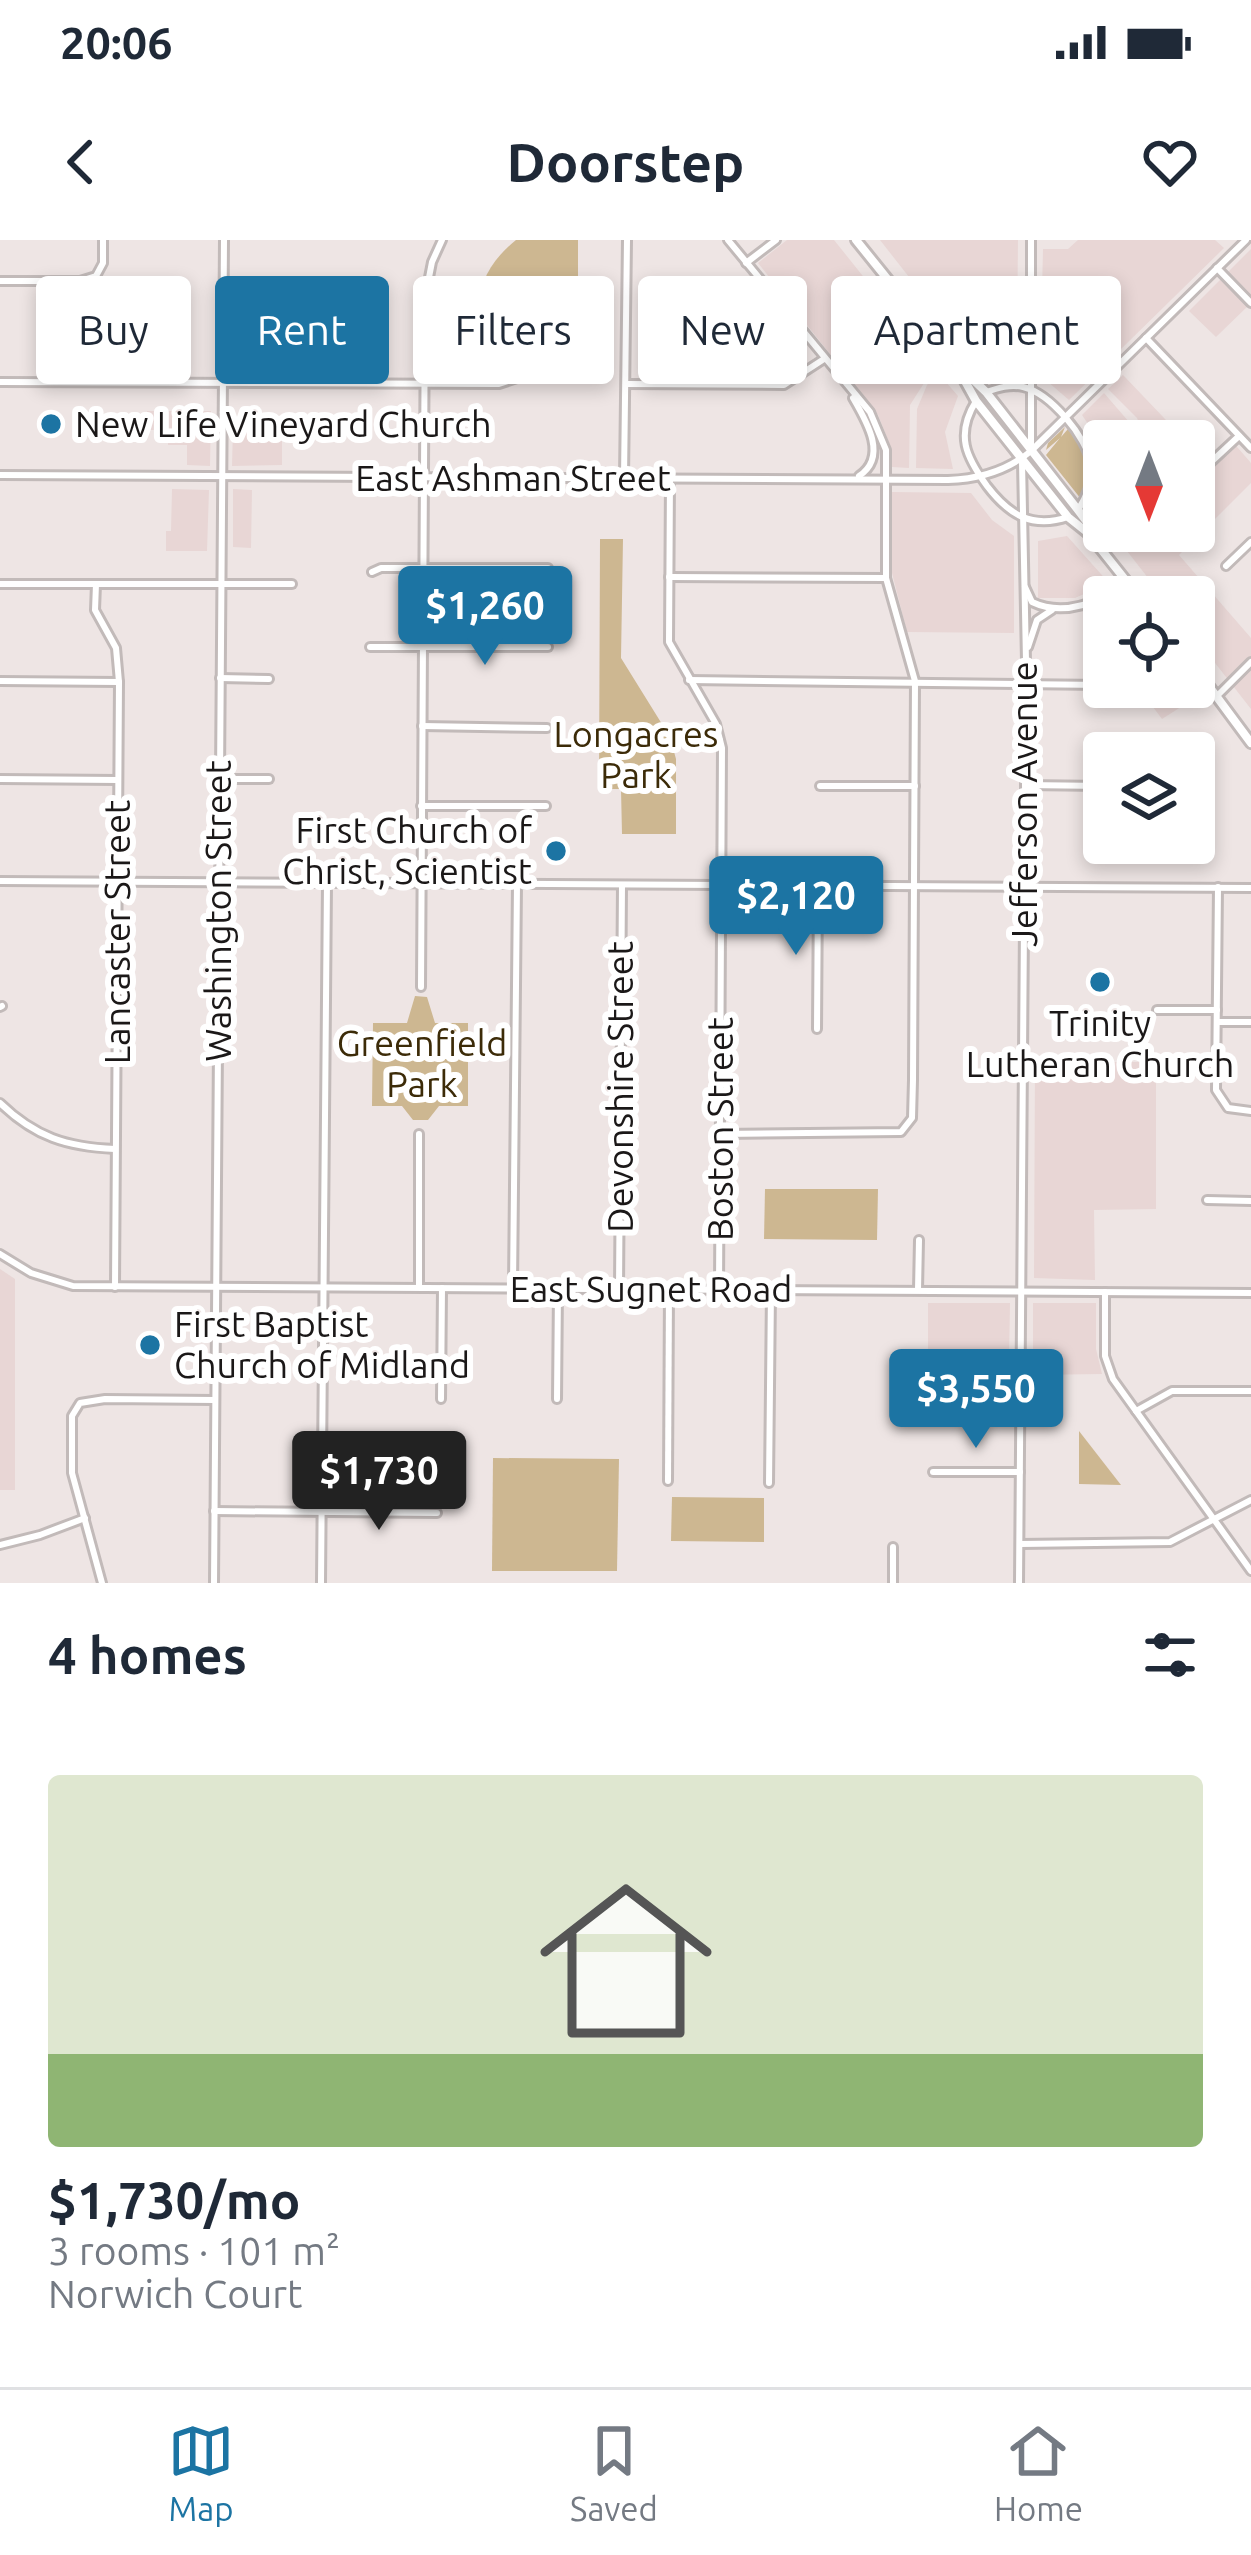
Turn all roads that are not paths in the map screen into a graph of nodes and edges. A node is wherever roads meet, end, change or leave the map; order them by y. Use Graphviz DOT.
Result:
graph roads {
  1 [pos="103,240"];
  2 [pos="224,240"];
  3 [pos="442,240"];
  4 [pos="627,240"];
  5 [pos="728,240"];
  6 [pos="776,240"];
  7 [pos="856,240"];
  8 [pos="1030,240"];
  9 [pos="1246,240"];
  10 [pos="1234,246"];
  11 [pos="746,263"];
  12 [pos="1217,268"];
  13 [pos="224,276"];
  14 [pos="429,276"];
  15 [pos="885,276"];
  16 [pos="1030,276"];
  17 [pos="0,281"];
  18 [pos="1251,303"];
  19 [pos="1146,338"];
  20 [pos="824,359"];
  21 [pos="0,382"];
  22 [pos="215,382"];
  23 [pos="223,384"];
  24 [pos="424,384"];
  25 [pos="626,384"];
  26 [pos="967,384"];
  27 [pos="977,384"];
  28 [pos="1031,384"];
  29 [pos="846,385"];
  30 [pos="1016,385"];
  31 [pos="1031,389"];
  32 [pos="986,392"];
  33 [pos="976,401"];
  34 [pos="1064,419"];
  35 [pos="1239,436"];
  36 [pos="1251,448"];
  37 [pos="1030,451"];
  38 [pos="1022,458"];
  39 [pos="1215,458"];
  40 [pos="0,475"];
  41 [pos="221,476"];
  42 [pos="980,477"];
  43 [pos="423,478"];
  44 [pos="624,478"];
  45 [pos="670,478"];
  46 [pos="852,479"];
  47 [pos="886,480"];
  48 [pos="1078,510"];
  49 [pos="1068,517"];
  50 [pos="1083,517"];
  51 [pos="1026,520"];
  52 [pos="1083,530"];
  53 [pos="1251,542"];
  54 [pos="1104,552"];
  55 [pos="1226,566"];
  56 [pos="423,568"];
  57 [pos="548,568"];
  58 [pos="372,572"];
  59 [pos="1123,576"];
  60 [pos="669,577"];
  61 [pos="886,578"];
  62 [pos="0,584"];
  63 [pos="96,584"];
  64 [pos="292,584"];
  65 [pos="220,585"];
  66 [pos="1025,586"];
  67 [pos="1083,602"];
  68 [pos="1061,608"];
  69 [pos="370,646"];
  70 [pos="422,647"];
  71 [pos="548,647"];
  72 [pos="1026,661"];
  73 [pos="1251,662"];
  74 [pos="220,678"];
  75 [pos="269,679"];
  76 [pos="689,680"];
  77 [pos="915,681"];
  78 [pos="0,682"];
  79 [pos="119,682"];
  80 [pos="1025,682"];
  81 [pos="1083,684"];
  82 [pos="1215,692"];
  83 [pos="1217,695"];
  84 [pos="422,726"];
  85 [pos="547,728"];
  86 [pos="1251,743"];
  87 [pos="0,779"];
  88 [pos="220,779"];
  89 [pos="268,779"];
  90 [pos="118,780"];
  91 [pos="820,785"];
  92 [pos="1025,785"];
  93 [pos="914,786"];
  94 [pos="1083,786"];
  95 [pos="421,806"];
  96 [pos="545,806"];
  97 [pos="0,881"];
  98 [pos="118,882"];
  99 [pos="218,883"];
  100 [pos="327,883"];
  101 [pos="420,883"];
  102 [pos="517,884"];
  103 [pos="622,885"];
  104 [pos="721,885"];
  105 [pos="818,886"];
  106 [pos="914,886"];
  107 [pos="1024,886"];
  108 [pos="1218,887"];
  109 [pos="1251,888"];
  110 [pos="421,987"];
  111 [pos="1157,1010"];
  112 [pos="1217,1010"];
  113 [pos="1217,1022"];
  114 [pos="1251,1022"];
  115 [pos="817,1029"];
  116 [pos="0,1103"];
  117 [pos="1251,1111"];
  118 [pos="419,1134"];
  119 [pos="721,1134"];
  120 [pos="116,1149"];
  121 [pos="1207,1199"];
  122 [pos="1251,1201"];
  123 [pos="919,1240"];
  124 [pos="0,1253"];
  125 [pos="115,1286"];
  126 [pos="215,1288"];
  127 [pos="323,1288"];
  128 [pos="418,1288"];
  129 [pos="442,1288"];
  130 [pos="513,1289"];
  131 [pos="557,1289"];
  132 [pos="619,1289"];
  133 [pos="669,1289"];
  134 [pos="718,1290"];
  135 [pos="771,1290"];
  136 [pos="918,1290"];
  137 [pos="1022,1291"];
  138 [pos="1105,1292"];
  139 [pos="1251,1293"];
  140 [pos="1251,1391"];
  141 [pos="441,1399"];
  142 [pos="557,1399"];
  143 [pos="215,1400"];
  144 [pos="1136,1411"];
  145 [pos="932,1472"];
  146 [pos="1020,1472"];
  147 [pos="668,1481"];
  148 [pos="769,1483"];
  149 [pos="1251,1500"];
  150 [pos="214,1511"];
  151 [pos="321,1512"];
  152 [pos="437,1513"];
  153 [pos="85,1518"];
  154 [pos="1214,1520"];
  155 [pos="1019,1544"];
  156 [pos="0,1545"];
  157 [pos="893,1547"];
  158 [pos="1251,1571"];
  159 [pos="102,1583"];
  160 [pos="214,1583"];
  161 [pos="321,1583"];
  162 [pos="892,1583"];
  163 [pos="1018,1583"];
  1 -- 17 [label="street"];
  2 -- 13 [label="street, Washington Street"];
  3 -- 14 [label="street"];
  4 -- 25 [label="street"];
  5 -- 11 [label="street"];
  6 -- 11 [label="street"];
  7 -- 15 [label="main road"];
  8 -- 16 [label="street"];
  9 -- 10 [label="street, East Ashman Street"];
  10 -- 12 [label="street, East Ashman Street"];
  11 -- 20 [label="street"];
  12 -- 18 [label="street"];
  12 -- 19 [label="street, East Ashman Street"];
  19 -- 34 [label="street, East Ashman Street"];
  19 -- 35 [label="street"];
  20 -- 25 [label="street"];
  20 -- 29 [label="street"];
  21 -- 22 [label="street"];
  23 -- 41 [label="street, Washington Street"];
  24 -- 43 [label="street"];
  25 -- 44 [label="street"];
  26 -- 33 [label="main road"];
  27 -- 32 [label="main road"];
  28 -- 31 [label="street"];
  29 -- 46 [label="street"];
  29 -- 47 [label="street"];
  30 -- 31 [label="street"];
  30 -- 32 [label="street"];
  31 -- 34 [label="street"];
  31 -- 37 [label="street"];
  32 -- 37 [label="main road"];
  33 -- 38 [label="main road"];
  33 -- 42 [label="street"];
  34 -- 37 [label="street, East Ashman Street"];
  34 -- 48 [label="street"];
  35 -- 36 [label="street"];
  35 -- 39 [label="street"];
  37 -- 38 [label="street, East Ashman Street"];
  37 -- 48 [label="main road"];
  38 -- 42 [label="street, East Ashman Street"];
  38 -- 49 [label="main road"];
  38 -- 51 [label="street, Jefferson Avenue"];
  40 -- 41 [label="street, East Ashman Street"];
  41 -- 43 [label="street, East Ashman Street"];
  41 -- 65 [label="street, Washington Street"];
  42 -- 47 [label="street, East Ashman Street"];
  42 -- 51 [label="street"];
  43 -- 44 [label="street, East Ashman Street"];
  43 -- 56 [label="street"];
  44 -- 45 [label="street, East Ashman Street"];
  45 -- 46 [label="street, East Ashman Street"];
  45 -- 60 [label="street, Boston Street"];
  46 -- 47 [label="street, East Ashman Street"];
  47 -- 61 [label="street"];
  48 -- 50 [label="main road"];
  49 -- 51 [label="street"];
  49 -- 52 [label="main road"];
  51 -- 66 [label="street, Jefferson Avenue"];
  53 -- 55 [label="street"];
  54 -- 59 [label="main road"];
  56 -- 57 [label="street"];
  56 -- 58 [label="street"];
  56 -- 70 [label="street"];
  60 -- 61 [label="street"];
  60 -- 76 [label="street, Boston Street"];
  61 -- 77 [label="street"];
  62 -- 63 [label="street"];
  63 -- 65 [label="street"];
  63 -- 79 [label="street, Lancaster Street"];
  64 -- 65 [label="street"];
  65 -- 74 [label="street, Washington Street"];
  66 -- 68 [label="street"];
  66 -- 72 [label="street, Jefferson Avenue"];
  67 -- 68 [label="street"];
  68 -- 72 [label="street"];
  69 -- 70 [label="street"];
  70 -- 71 [label="street"];
  70 -- 84 [label="street"];
  72 -- 80 [label="street, Jefferson Avenue"];
  73 -- 83 [label="street"];
  74 -- 75 [label="street"];
  74 -- 88 [label="street, Washington Street"];
  76 -- 77 [label="street"];
  76 -- 104 [label="street, Boston Street"];
  77 -- 80 [label="street"];
  77 -- 93 [label="street"];
  78 -- 79 [label="street"];
  79 -- 90 [label="street, Lancaster Street"];
  80 -- 81 [label="street"];
  80 -- 92 [label="street, Jefferson Avenue"];
  82 -- 83 [label="main road"];
  83 -- 86 [label="main road"];
  84 -- 85 [label="street"];
  84 -- 95 [label="street"];
  87 -- 90 [label="street"];
  88 -- 89 [label="street"];
  88 -- 99 [label="street, Washington Street"];
  90 -- 98 [label="street, Lancaster Street"];
  91 -- 93 [label="street"];
  92 -- 94 [label="street"];
  92 -- 107 [label="street, Jefferson Avenue"];
  93 -- 106 [label="street"];
  95 -- 96 [label="street"];
  95 -- 101 [label="street"];
  97 -- 98 [label="street"];
  98 -- 99 [label="street"];
  98 -- 120 [label="street, Lancaster Street"];
  99 -- 100 [label="street"];
  99 -- 126 [label="street, Washington Street"];
  100 -- 101 [label="street"];
  100 -- 127 [label="street"];
  101 -- 102 [label="street"];
  101 -- 110 [label="street"];
  102 -- 103 [label="street"];
  102 -- 130 [label="street"];
  103 -- 104 [label="street"];
  103 -- 132 [label="street, Devonshire Street"];
  104 -- 105 [label="street"];
  104 -- 119 [label="street, Boston Street"];
  105 -- 106 [label="street"];
  105 -- 115 [label="street"];
  106 -- 107 [label="street"];
  106 -- 119 [label="street"];
  107 -- 108 [label="street"];
  107 -- 137 [label="street, Jefferson Avenue"];
  108 -- 109 [label="street"];
  108 -- 112 [label="street"];
  111 -- 112 [label="street"];
  112 -- 113 [label="street"];
  113 -- 114 [label="street"];
  113 -- 117 [label="street"];
  116 -- 120 [label="street"];
  118 -- 128 [label="street"];
  119 -- 134 [label="street, Boston Street"];
  120 -- 125 [label="street, Lancaster Street"];
  121 -- 122 [label="street"];
  123 -- 136 [label="street"];
  124 -- 125 [label="street, East Sugnet Road"];
  125 -- 126 [label="street, East Sugnet Road"];
  126 -- 127 [label="street, East Sugnet Road"];
  126 -- 143 [label="street, Washington Street"];
  127 -- 128 [label="street, East Sugnet Road"];
  127 -- 151 [label="street"];
  128 -- 129 [label="street, East Sugnet Road"];
  129 -- 130 [label="street, East Sugnet Road"];
  129 -- 141 [label="street"];
  130 -- 131 [label="street, East Sugnet Road"];
  131 -- 132 [label="street, East Sugnet Road"];
  131 -- 142 [label="street"];
  132 -- 133 [label="street, East Sugnet Road"];
  133 -- 134 [label="street, East Sugnet Road"];
  133 -- 147 [label="street"];
  134 -- 135 [label="street, East Sugnet Road"];
  135 -- 136 [label="street, East Sugnet Road"];
  135 -- 148 [label="street"];
  136 -- 137 [label="street, East Sugnet Road"];
  137 -- 138 [label="street, East Sugnet Road"];
  137 -- 146 [label="street, Jefferson Avenue"];
  138 -- 139 [label="street, East Sugnet Road"];
  138 -- 144 [label="street"];
  140 -- 144 [label="street"];
  143 -- 150 [label="street, Washington Street"];
  143 -- 153 [label="street"];
  144 -- 154 [label="street"];
  145 -- 146 [label="street"];
  146 -- 155 [label="street, Jefferson Avenue"];
  149 -- 154 [label="street"];
  150 -- 151 [label="street"];
  150 -- 160 [label="street, Washington Street"];
  151 -- 152 [label="street"];
  151 -- 161 [label="street"];
  153 -- 156 [label="street"];
  153 -- 159 [label="street"];
  154 -- 155 [label="street"];
  154 -- 158 [label="street"];
  155 -- 163 [label="street, Jefferson Avenue"];
  157 -- 162 [label="street"];
}
